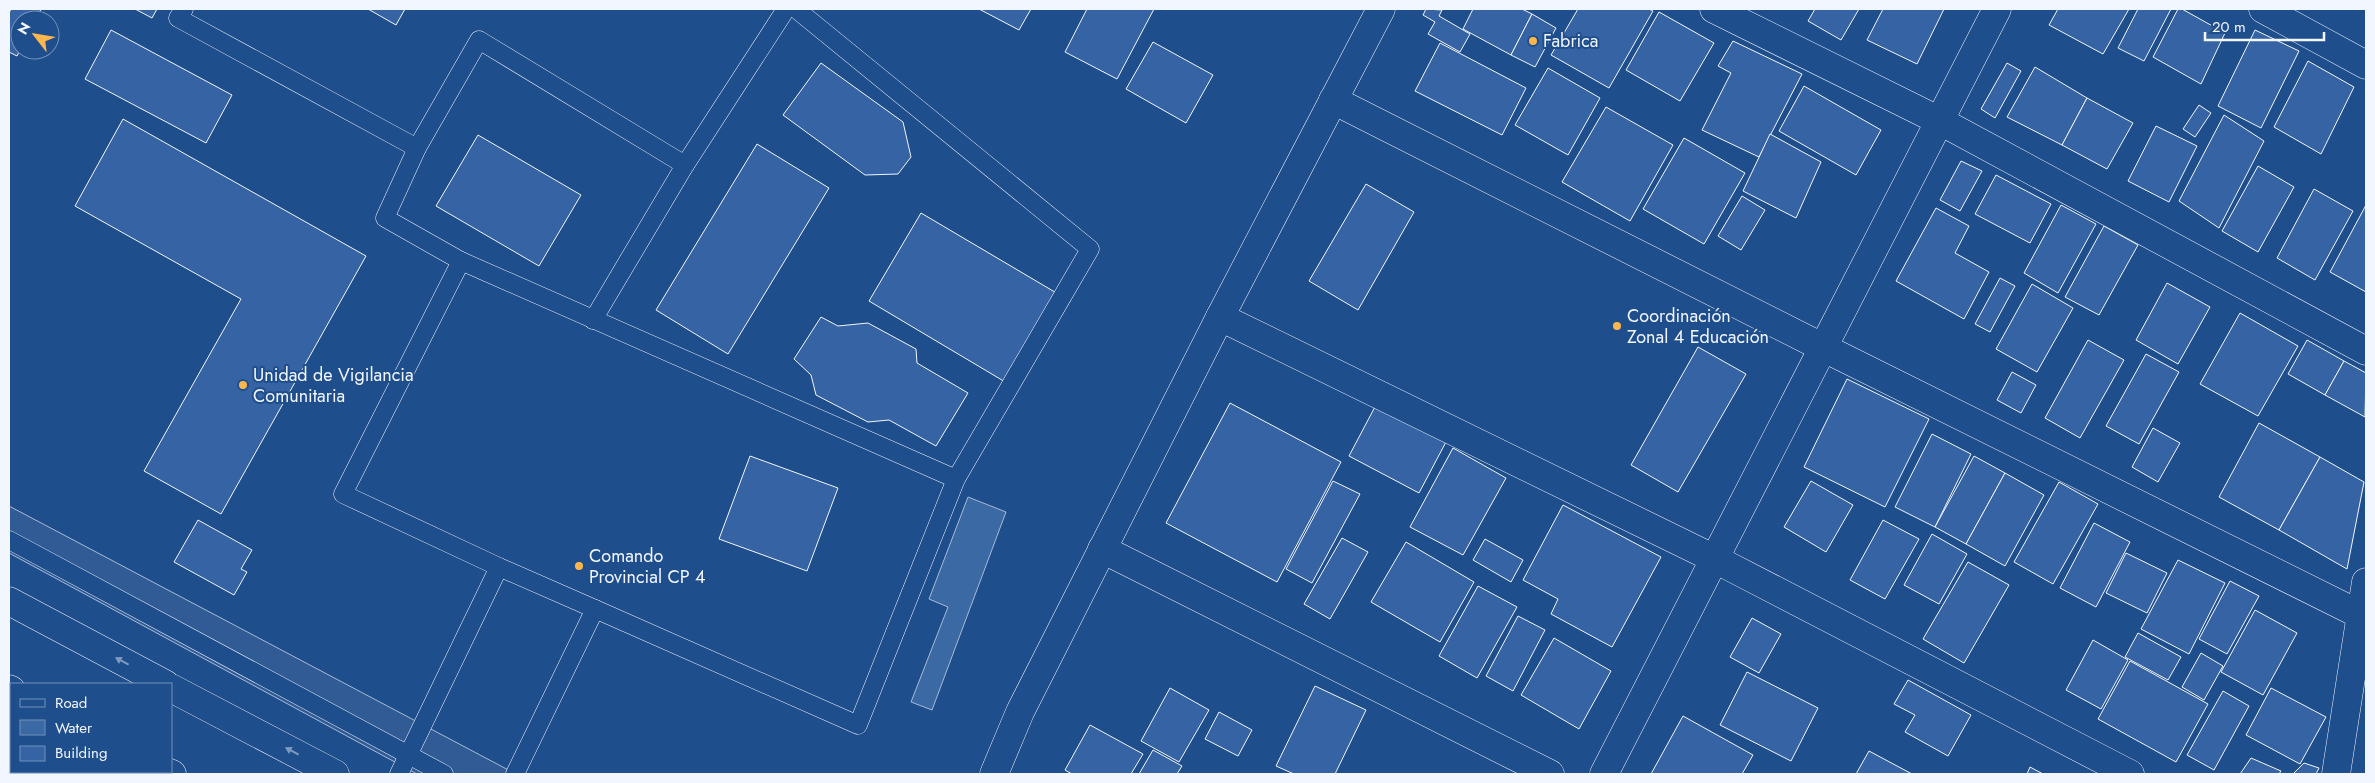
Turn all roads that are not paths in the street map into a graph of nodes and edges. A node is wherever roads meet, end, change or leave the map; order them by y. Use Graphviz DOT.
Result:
graph roads {
  1 [pos="184,9"];
  2 [pos="786,9"];
  3 [pos="796,9"];
  4 [pos="1381,9"];
  5 [pos="1714,9"];
  6 [pos="1997,9"];
  7 [pos="2262,9"];
  8 [pos="2366,65"];
  9 [pos="1333,100"];
  10 [pos="1940,121"];
  11 [pos="417,148"];
  12 [pos="685,165"];
  13 [pos="461,261"];
  14 [pos="1220,317"];
  15 [pos="593,320"];
  16 [pos="1824,348"];
  17 [pos="2366,351"];
  18 [pos="956,479"];
  19 [pos="9,540"];
  20 [pos="1102,549"];
  21 [pos="1715,559"];
  22 [pos="498,567"];
  23 [pos="2366,582"];
  24 [pos="9,601"];
  25 [pos="594,609"];
  26 [pos="2361,615"];
  27 [pos="163,683"];
  28 [pos="172,689"];
  29 [pos="335,774"];
  30 [pos="399,774"];
  31 [pos="444,774"];
  32 [pos="514,774"];
  33 [pos="994,774"];
  34 [pos="1550,774"];
  35 [pos="1604,774"];
  36 [pos="2130,774"];
  37 [pos="2336,774"];
  1 -- 11 [label="lane"];
  2 -- 12 [label="lane"];
  3 -- 18 [label="lane"];
  4 -- 9 [label="street"];
  5 -- 10 [label="street"];
  6 -- 10 [label="street"];
  7 -- 8 [label="street"];
  9 -- 14 [label="street"];
  9 -- 16 [label="street"];
  10 -- 16 [label="street"];
  10 -- 17 [label="street"];
  11 -- 12 [label="lane"];
  11 -- 13 [label="lane"];
  12 -- 15 [label="lane"];
  13 -- 15 [label="lane"];
  13 -- 22 [label="lane"];
  14 -- 20 [label="street"];
  14 -- 21 [label="street"];
  15 -- 18 [label="lane"];
  16 -- 21 [label="street"];
  16 -- 26 [label="street"];
  18 -- 25 [label="lane"];
  19 -- 31 [label="lane"];
  20 -- 33 [label="street"];
  20 -- 34 [label="street"];
  21 -- 35 [label="street"];
  21 -- 36 [label="street"];
  22 -- 25 [label="lane"];
  22 -- 30 [label="lane"];
  23 -- 26 [label="street"];
  27 -- 24 [label="street, one-way"];
  25 -- 32 [label="lane"];
  26 -- 37 [label="street"];
  29 -- 28 [label="street, one-way"];
}
